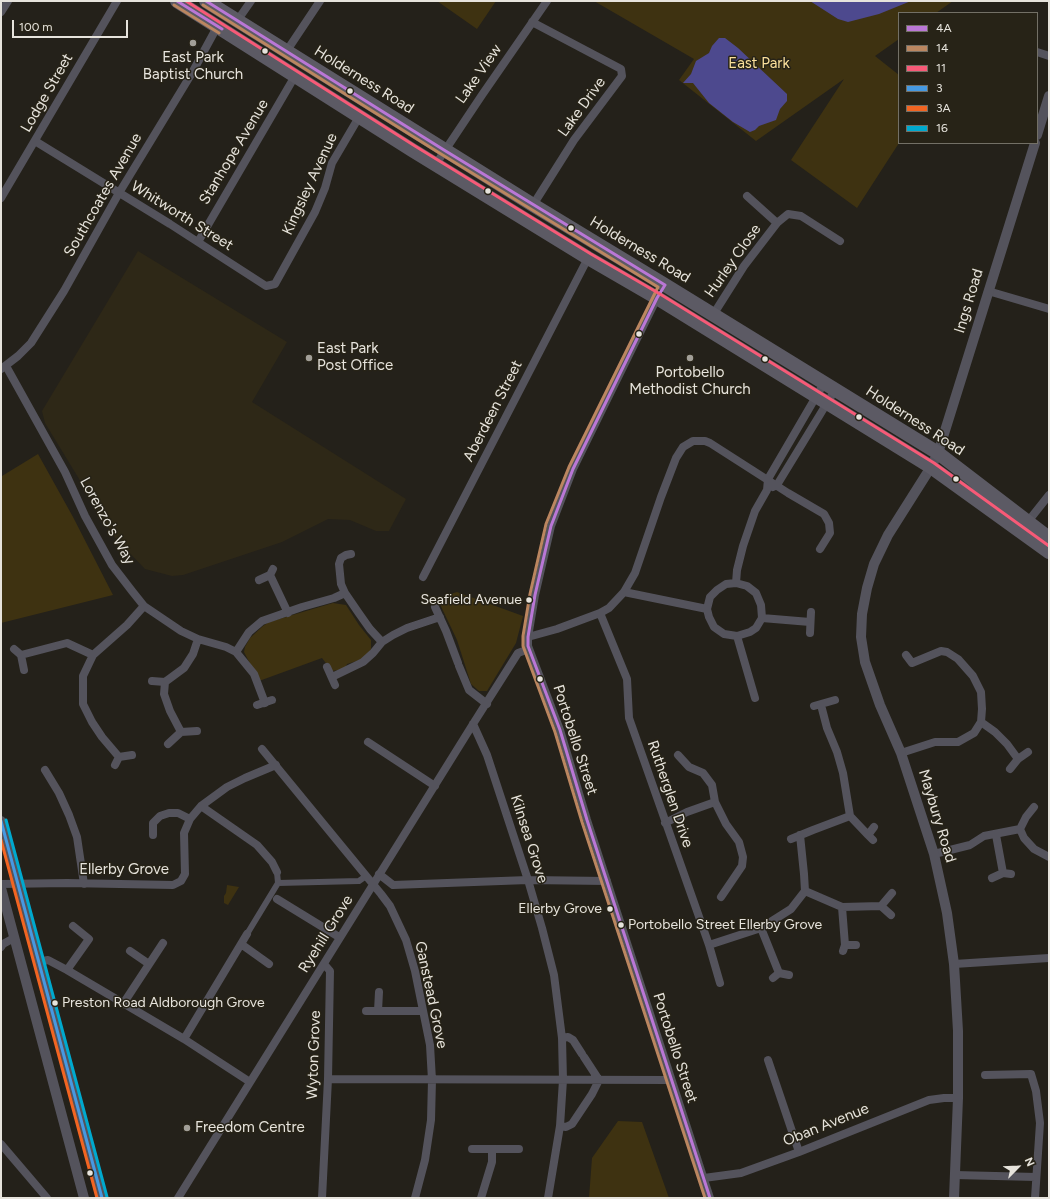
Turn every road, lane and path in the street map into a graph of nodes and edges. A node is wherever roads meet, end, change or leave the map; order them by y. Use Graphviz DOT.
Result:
graph roads {
  1 [pos="8,1"];
  2 [pos="117,1"];
  3 [pos="176,1"];
  4 [pos="206,1"];
  5 [pos="251,1"];
  6 [pos="320,1"];
  7 [pos="547,1"];
  8 [pos="1,12"];
  9 [pos="238,21"];
  10 [pos="532,22"];
  11 [pos="217,26"];
  12 [pos="286,52"];
  13 [pos="1038,52"];
  14 [pos="1049,56"];
  15 [pos="295,76"];
  16 [pos="1049,96"];
  17 [pos="1047,108"];
  18 [pos="359,117"];
  19 [pos="1038,132"];
  20 [pos="35,141"];
  21 [pos="1035,144"];
  22 [pos="444,150"];
  23 [pos="436,164"];
  24 [pos="118,193"];
  25 [pos="747,196"];
  26 [pos="1,198"];
  27 [pos="533,206"];
  28 [pos="777,223"];
  29 [pos="840,241"];
  30 [pos="198,242"];
  31 [pos="588,258"];
  32 [pos="275,284"];
  33 [pos="988,291"];
  34 [pos="657,298"];
  35 [pos="1049,309"];
  36 [pos="713,315"];
  37 [pos="3,367"];
  38 [pos="830,387"];
  39 [pos="822,399"];
  40 [pos="938,453"];
  41 [pos="931,467"];
  42 [pos="768,479"];
  43 [pos="777,485"];
  44 [pos="767,490"];
  45 [pos="1049,495"];
  46 [pos="1024,526"];
  47 [pos="1049,538"];
  48 [pos="820,549"];
  49 [pos="1049,552"];
  50 [pos="351,554"];
  51 [pos="423,577"];
  52 [pos="259,580"];
  53 [pos="736,583"];
  54 [pos="624,592"];
  55 [pos="345,594"];
  56 [pos="144,606"];
  57 [pos="435,607"];
  58 [pos="707,609"];
  59 [pos="811,612"];
  60 [pos="288,613"];
  61 [pos="600,613"];
  62 [pos="440,618"];
  63 [pos="762,618"];
  64 [pos="810,622"];
  65 [pos="810,633"];
  66 [pos="737,636"];
  67 [pos="528,637"];
  68 [pos="198,639"];
  69 [pos="382,642"];
  70 [pos="14,649"];
  71 [pos="529,650"];
  72 [pos="236,652"];
  73 [pos="20,655"];
  74 [pos="93,655"];
  75 [pos="906,655"];
  76 [pos="327,667"];
  77 [pos="24,670"];
  78 [pos="332,676"];
  79 [pos="152,681"];
  80 [pos="165,682"];
  81 [pos="335,685"];
  82 [pos="755,698"];
  83 [pos="835,700"];
  84 [pos="265,703"];
  85 [pos="487,704"];
  86 [pos="981,722"];
  87 [pos="473,724"];
  88 [pos="197,731"];
  89 [pos="182,732"];
  90 [pos="368,742"];
  91 [pos="168,744"];
  92 [pos="262,749"];
  93 [pos="1028,752"];
  94 [pos="901,753"];
  95 [pos="132,755"];
  96 [pos="678,755"];
  97 [pos="119,757"];
  98 [pos="1018,759"];
  99 [pos="115,765"];
  100 [pos="276,765"];
  101 [pos="1010,769"];
  102 [pos="46,770"];
  103 [pos="434,786"];
  104 [pos="715,802"];
  105 [pos="201,806"];
  106 [pos="1030,810"];
  107 [pos="850,816"];
  108 [pos="190,819"];
  109 [pos="1,821"];
  110 [pos="665,823"];
  111 [pos="874,827"];
  112 [pos="1020,829"];
  113 [pos="153,835"];
  114 [pos="800,835"];
  115 [pos="996,835"];
  116 [pos="791,839"];
  117 [pos="934,854"];
  118 [pos="1049,857"];
  119 [pos="277,872"];
  120 [pos="379,874"];
  121 [pos="366,876"];
  122 [pos="992,878"];
  123 [pos="528,880"];
  124 [pos="607,881"];
  125 [pos="278,883"];
  126 [pos="1,884"];
  127 [pos="18,884"];
  128 [pos="84,884"];
  129 [pos="373,884"];
  130 [pos="1,888"];
  131 [pos="804,891"];
  132 [pos="892,892"];
  133 [pos="721,897"];
  134 [pos="276,899"];
  135 [pos="881,906"];
  136 [pos="842,907"];
  137 [pos="891,915"];
  138 [pos="73,926"];
  139 [pos="761,928"];
  140 [pos="247,934"];
  141 [pos="339,937"];
  142 [pos="14,938"];
  143 [pos="163,943"];
  144 [pos="241,944"];
  145 [pos="709,945"];
  146 [pos="856,945"];
  147 [pos="1,947"];
  148 [pos="130,951"];
  149 [pos="1049,958"];
  150 [pos="38,962"];
  151 [pos="149,964"];
  152 [pos="269,964"];
  153 [pos="324,964"];
  154 [pos="954,964"];
  155 [pos="67,970"];
  156 [pos="789,975"];
  157 [pos="720,983"];
  158 [pos="379,992"];
  159 [pos="123,1004"];
  160 [pos="378,1011"];
  161 [pos="423,1011"];
  162 [pos="366,1012"];
  163 [pos="562,1038"];
  164 [pos="184,1039"];
  165 [pos="768,1060"];
  166 [pos="985,1076"];
  167 [pos="328,1079"];
  168 [pos="432,1080"];
  169 [pos="563,1080"];
  170 [pos="599,1080"];
  171 [pos="670,1080"];
  172 [pos="250,1082"];
  173 [pos="958,1098"];
  174 [pos="560,1126"];
  175 [pos="1,1144"];
  176 [pos="472,1149"];
  177 [pos="518,1149"];
  178 [pos="492,1150"];
  179 [pos="799,1152"];
  180 [pos="955,1175"];
  181 [pos="1036,1177"];
  182 [pos="704,1178"];
  183 [pos="418,1197"];
  184 [pos="47,1198"];
  185 [pos="84,1198"];
  186 [pos="102,1198"];
  187 [pos="178,1198"];
  188 [pos="322,1198"];
  189 [pos="481,1198"];
  190 [pos="548,1198"];
  191 [pos="710,1198"];
  192 [pos="954,1198"];
  193 [pos="1035,1198"];
  1 -- 8 [label="street"];
  2 -- 20 [label="street, Lodge Street"];
  3 -- 11 [label="highway, Holderness Road"];
  4 -- 9 [label="highway, Holderness Road"];
  5 -- 9 [label="street"];
  6 -- 12 [label="street"];
  7 -- 10 [label="street, Lake View"];
  9 -- 12 [label="highway, Holderness Road"];
  10 -- 22 [label="street, Lake View"];
  10 -- 27 [label="street, Lake Drive"];
  11 -- 15 [label="highway, Holderness Road"];
  11 -- 24 [label="street, Southcoates Avenue"];
  12 -- 22 [label="highway, Holderness Road"];
  13 -- 14 [label="street"];
  15 -- 18 [label="highway, Holderness Road"];
  15 -- 30 [label="street, Stanhope Avenue"];
  16 -- 17 [label="street"];
  17 -- 19 [label="street"];
  18 -- 23 [label="highway, Holderness Road"];
  18 -- 32 [label="street, Kingsley Avenue"];
  20 -- 24 [label="street, Whitworth Street"];
  20 -- 26 [label="street, Lodge Street"];
  21 -- 33 [label="street, Ings Road"];
  22 -- 23 [label="street, Lake View"];
  22 -- 27 [label="highway, Holderness Road"];
  23 -- 31 [label="highway, Holderness Road"];
  24 -- 30 [label="street, Whitworth Street"];
  24 -- 37 [label="street, Southcoates Avenue"];
  25 -- 28 [label="street, Hurley Close"];
  27 -- 36 [label="highway, Holderness Road"];
  28 -- 29 [label="street, Hurley Close"];
  28 -- 36 [label="street, Hurley Close"];
  30 -- 32 [label="street, Whitworth Street"];
  31 -- 34 [label="highway, Holderness Road"];
  31 -- 51 [label="street, Aberdeen Street"];
  33 -- 35 [label="street"];
  33 -- 40 [label="street, Ings Road"];
  34 -- 39 [label="highway, Holderness Road"];
  34 -- 67 [label="street, Portobello Street"];
  36 -- 38 [label="highway, Holderness Road"];
  37 -- 56 [label="street, Lorenzo's Way"];
  38 -- 39 [label="street"];
  38 -- 39 [label="street"];
  38 -- 40 [label="highway, Holderness Road"];
  39 -- 41 [label="highway, Holderness Road"];
  39 -- 42 [label="street"];
  39 -- 43 [label="street"];
  40 -- 41 [label="street, Ings Road"];
  40 -- 46 [label="highway, Holderness Road"];
  41 -- 46 [label="highway, Holderness Road"];
  41 -- 94 [label="street, Maybury Road"];
  42 -- 43 [label="street"];
  42 -- 44 [label="street"];
  42 -- 54 [label="street"];
  43 -- 44 [label="street"];
  43 -- 48 [label="street"];
  44 -- 53 [label="street"];
  45 -- 46 [label="street"];
  46 -- 47 [label="highway, Holderness Road"];
  46 -- 49 [label="highway, Holderness Road"];
  50 -- 55 [label="street"];
  52 -- 60 [label="street"];
  53 -- 58 [label="street"];
  53 -- 63 [label="street"];
  54 -- 58 [label="street"];
  54 -- 61 [label="street"];
  55 -- 60 [label="street"];
  55 -- 69 [label="street"];
  56 -- 68 [label="street, Lorenzo's Way"];
  56 -- 74 [label="street"];
  57 -- 62 [label="street"];
  58 -- 66 [label="street"];
  59 -- 64 [label="street"];
  60 -- 72 [label="street"];
  61 -- 67 [label="street"];
  61 -- 110 [label="street, Rutherglen Drive"];
  62 -- 69 [label="street"];
  62 -- 85 [label="street"];
  63 -- 64 [label="street"];
  63 -- 66 [label="street"];
  64 -- 65 [label="street"];
  66 -- 82 [label="street"];
  67 -- 71 [label="street, Portobello Street"];
  68 -- 72 [label="street, Lorenzo's Way"];
  68 -- 80 [label="street"];
  69 -- 78 [label="street"];
  70 -- 73 [label="street"];
  71 -- 85 [label="street, Ryehill Grove"];
  71 -- 124 [label="street, Portobello Street"];
  72 -- 84 [label="street, Lorenzo's Way"];
  73 -- 74 [label="street"];
  73 -- 77 [label="street"];
  74 -- 97 [label="street"];
  75 -- 86 [label="street"];
  76 -- 78 [label="street"];
  78 -- 81 [label="street"];
  79 -- 80 [label="street"];
  80 -- 89 [label="street"];
  83 -- 107 [label="street"];
  85 -- 87 [label="street, Ryehill Grove"];
  86 -- 94 [label="street"];
  86 -- 98 [label="street"];
  87 -- 103 [label="street, Ryehill Grove"];
  87 -- 123 [label="street, Kilnsea Grove"];
  88 -- 89 [label="street"];
  89 -- 91 [label="street"];
  90 -- 103 [label="street"];
  92 -- 100 [label="street, Ganstead Grove"];
  93 -- 98 [label="street"];
  94 -- 117 [label="street, Maybury Road"];
  95 -- 97 [label="street"];
  96 -- 104 [label="street"];
  97 -- 99 [label="street"];
  98 -- 101 [label="street"];
  100 -- 105 [label="street, Ellerby Grove"];
  100 -- 121 [label="street, Ganstead Grove"];
  102 -- 128 [label="street"];
  103 -- 120 [label="street, Ryehill Grove"];
  104 -- 110 [label="street"];
  104 -- 133 [label="street"];
  105 -- 108 [label="street, Ellerby Grove"];
  105 -- 119 [label="street"];
  106 -- 112 [label="street"];
  107 -- 111 [label="street"];
  107 -- 114 [label="street"];
  108 -- 113 [label="street"];
  108 -- 128 [label="street, Ellerby Grove"];
  109 -- 127 [label="street"];
  110 -- 145 [label="street, Rutherglen Drive"];
  112 -- 115 [label="street"];
  112 -- 118 [label="street"];
  114 -- 116 [label="street"];
  114 -- 131 [label="street"];
  115 -- 117 [label="street"];
  115 -- 122 [label="street"];
  117 -- 154 [label="street, Maybury Road"];
  119 -- 125 [label="street"];
  120 -- 123 [label="street"];
  120 -- 129 [label="street, Ryehill Grove"];
  121 -- 125 [label="street"];
  121 -- 129 [label="street, Ganstead Grove"];
  123 -- 124 [label="street"];
  123 -- 163 [label="street, Kilnsea Grove"];
  124 -- 171 [label="street, Portobello Street"];
  125 -- 140 [label="street"];
  126 -- 127 [label="street, Ellerby Grove"];
  127 -- 128 [label="street, Ellerby Grove"];
  127 -- 150 [label="street"];
  129 -- 141 [label="street, Ryehill Grove"];
  129 -- 161 [label="street, Ganstead Grove"];
  130 -- 142 [label="street"];
  131 -- 136 [label="street"];
  131 -- 139 [label="street"];
  132 -- 135 [label="street"];
  134 -- 141 [label="street"];
  135 -- 136 [label="street"];
  135 -- 137 [label="street"];
  136 -- 146 [label="street"];
  138 -- 155 [label="street"];
  139 -- 145 [label="street"];
  139 -- 156 [label="street"];
  140 -- 144 [label="street"];
  141 -- 153 [label="street, Ryehill Grove"];
  142 -- 147 [label="street"];
  142 -- 185 [label="street"];
  143 -- 151 [label="street"];
  144 -- 152 [label="street"];
  144 -- 164 [label="street"];
  145 -- 157 [label="street, Rutherglen Drive"];
  148 -- 151 [label="street"];
  149 -- 154 [label="street"];
  150 -- 155 [label="street"];
  150 -- 186 [label="street"];
  151 -- 159 [label="street"];
  153 -- 167 [label="street, Wyton Grove"];
  153 -- 172 [label="street, Ryehill Grove"];
  154 -- 173 [label="street, Maybury Road"];
  155 -- 159 [label="street"];
  158 -- 160 [label="street"];
  159 -- 164 [label="street"];
  160 -- 161 [label="street"];
  160 -- 162 [label="street"];
  161 -- 168 [label="street, Ganstead Grove"];
  163 -- 169 [label="street, Kilnsea Grove"];
  163 -- 170 [label="street"];
  164 -- 172 [label="street"];
  165 -- 179 [label="street"];
  166 -- 181 [label="street"];
  167 -- 168 [label="street"];
  167 -- 188 [label="street, Wyton Grove"];
  168 -- 169 [label="street"];
  168 -- 183 [label="street, Ganstead Grove"];
  169 -- 170 [label="street"];
  169 -- 174 [label="street, Kilnsea Grove"];
  170 -- 171 [label="street"];
  170 -- 174 [label="street"];
  171 -- 182 [label="street, Portobello Street"];
  172 -- 187 [label="street, Ryehill Grove"];
  173 -- 179 [label="street, Oban Avenue"];
  173 -- 180 [label="street, Maybury Road"];
  174 -- 190 [label="street, Kilnsea Grove"];
  175 -- 184 [label="street"];
  176 -- 178 [label="street"];
  177 -- 178 [label="street"];
  178 -- 189 [label="street"];
  179 -- 182 [label="street, Oban Avenue"];
  180 -- 181 [label="street"];
  180 -- 192 [label="street, Maybury Road"];
  181 -- 193 [label="street"];
  182 -- 191 [label="street, Portobello Street"];
}
